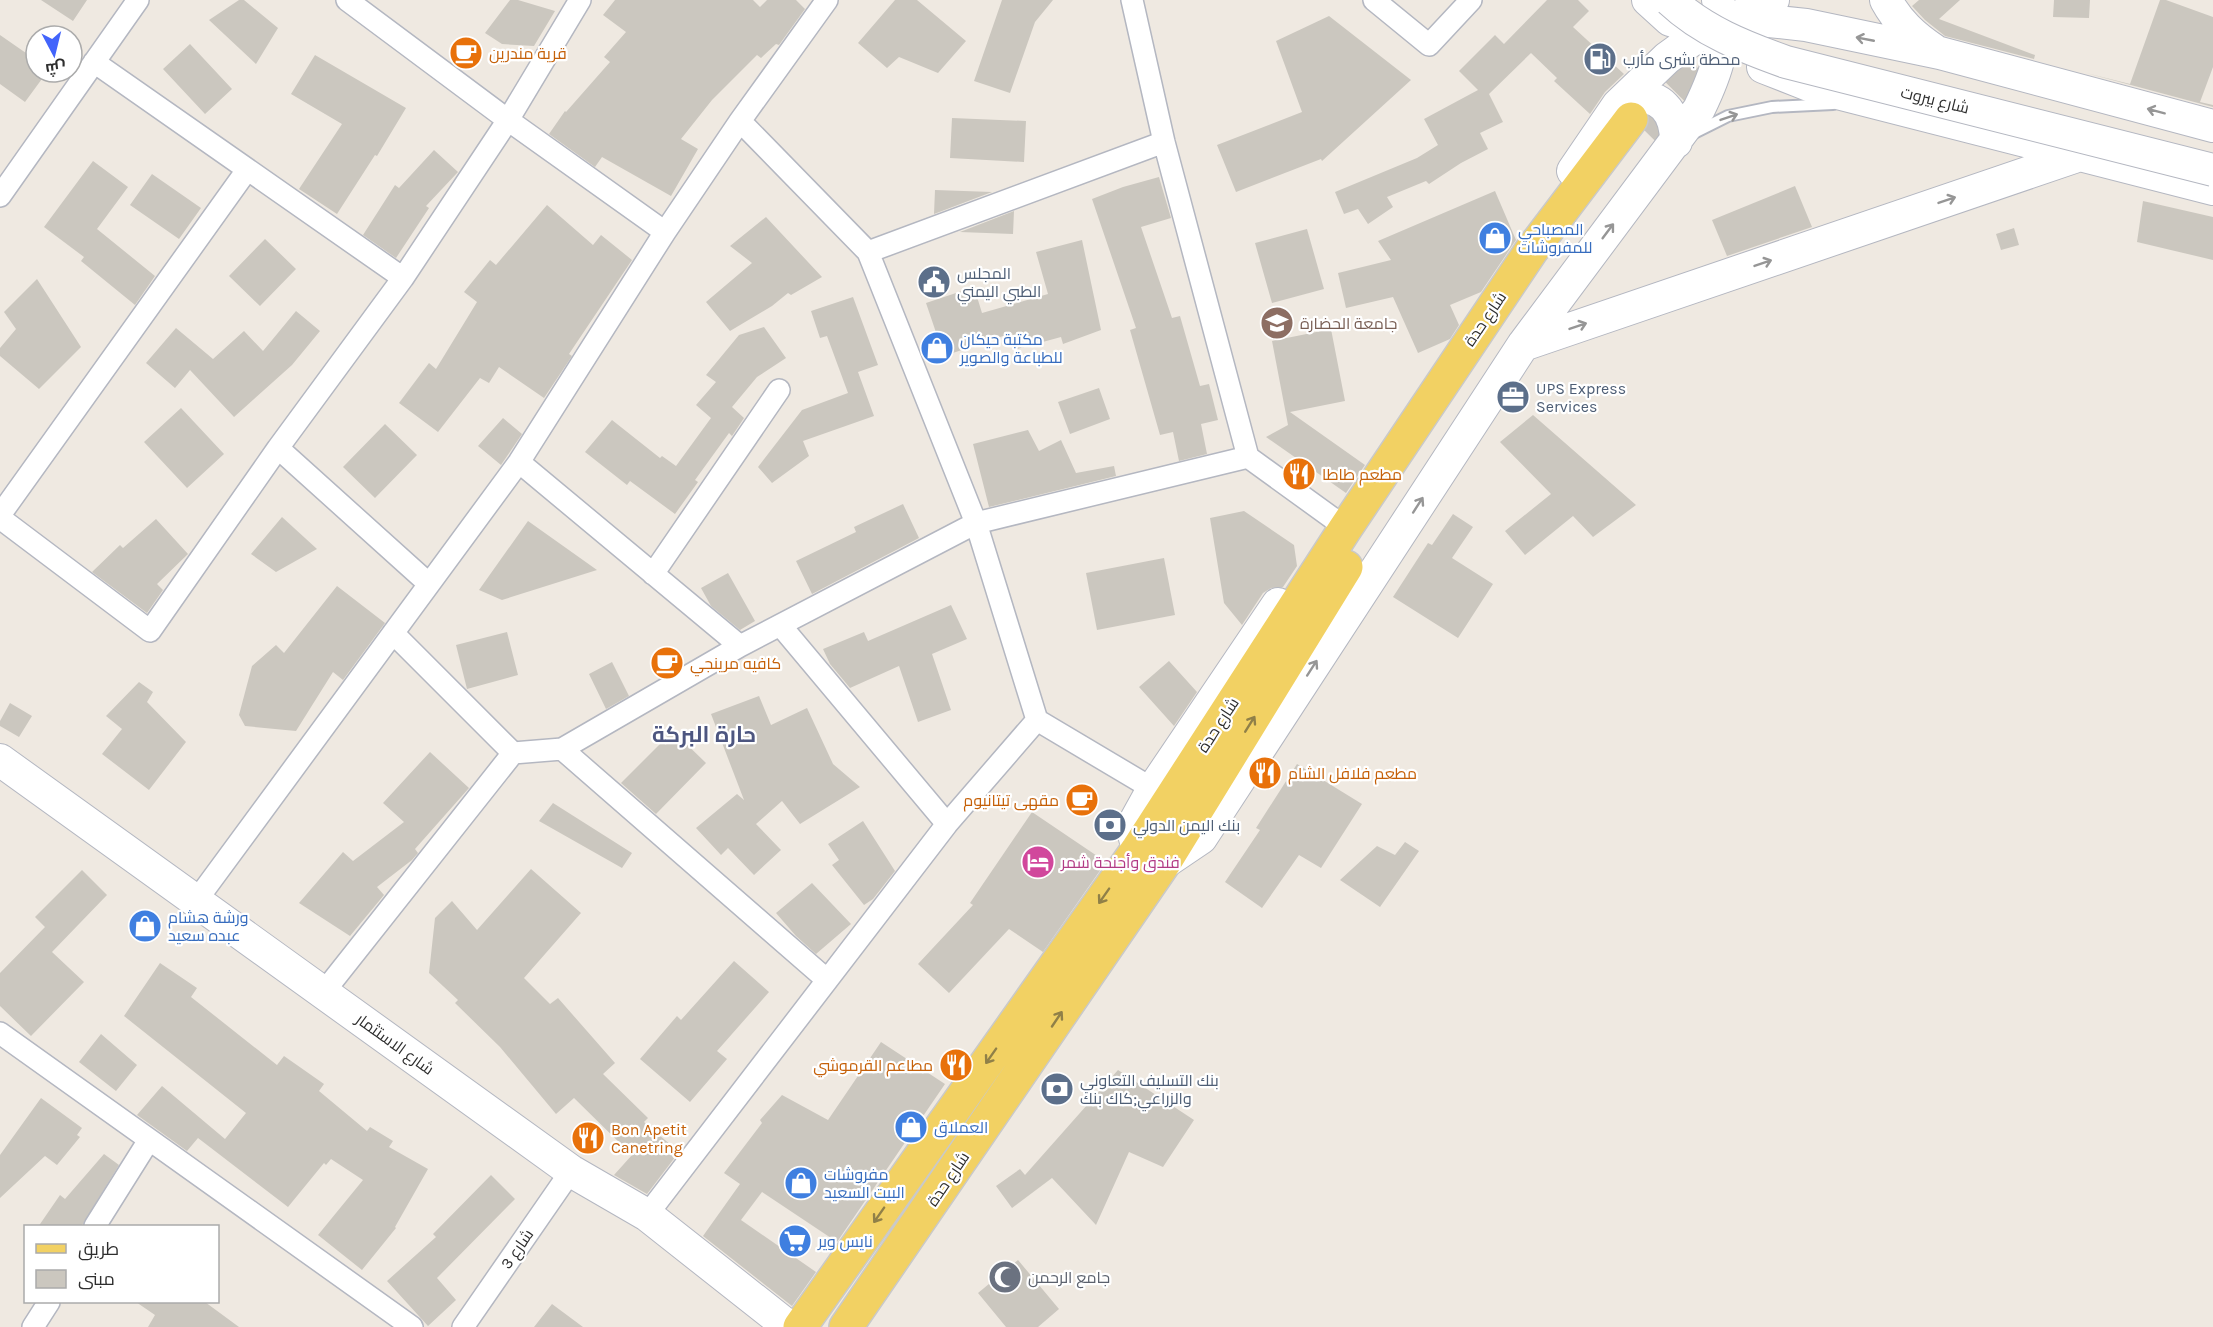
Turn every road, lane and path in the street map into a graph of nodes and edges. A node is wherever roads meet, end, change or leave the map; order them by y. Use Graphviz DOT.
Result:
graph roads {
  1 [pos="138,0"];
  2 [pos="348,0"];
  3 [pos="580,0"];
  4 [pos="828,0"];
  5 [pos="1132,0"];
  6 [pos="1374,0"];
  7 [pos="1471,0"];
  8 [pos="1700,0"];
  9 [pos="1773,0"];
  10 [pos="1887,0"];
  11 [pos="1663,7"];
  12 [pos="1726,8"];
  13 [pos="1940,53"];
  14 [pos="1667,58"];
  15 [pos="94,62"];
  16 [pos="1872,102"];
  17 [pos="1634,115"];
  18 [pos="508,120"];
  19 [pos="740,121"];
  20 [pos="2213,126"];
  21 [pos="1164,142"];
  22 [pos="1676,142"];
  23 [pos="2213,149"];
  24 [pos="2080,155"];
  25 [pos="247,170"];
  26 [pos="2213,170"];
  27 [pos="2213,189"];
  28 [pos="0,196"];
  29 [pos="665,232"];
  30 [pos="868,252"];
  31 [pos="403,278"];
  32 [pos="1522,345"];
  33 [pos="779,390"];
  34 [pos="278,448"];
  35 [pos="1248,458"];
  36 [pos="519,462"];
  37 [pos="0,516"];
  38 [pos="1335,520"];
  39 [pos="976,523"];
  40 [pos="653,574"];
  41 [pos="429,584"];
  42 [pos="781,626"];
  43 [pos="393,633"];
  44 [pos="740,646"];
  45 [pos="1037,720"];
  46 [pos="562,749"];
  47 [pos="513,753"];
  48 [pos="0,760"];
  49 [pos="1153,789"];
  50 [pos="947,824"];
  51 [pos="1151,856"];
  52 [pos="196,901"];
  53 [pos="826,979"];
  54 [pos="323,993"];
  55 [pos="0,1033"];
  56 [pos="148,1140"];
  57 [pos="571,1171"];
  58 [pos="647,1215"];
  59 [pos="96,1225"];
  60 [pos="48,1303"];
  61 [pos="33,1327"];
  62 [pos="412,1327"];
  63 [pos="463,1327"];
  64 [pos="789,1327"];
  65 [pos="800,1327"];
  66 [pos="846,1327"];
  1 -- 15 [label="street"];
  2 -- 18 [label="street"];
  3 -- 18 [label="street"];
  4 -- 19 [label="street"];
  5 -- 21 [label="street"];
  6 -- 7 [label="street"];
  8 -- 23 [label="street, شارع بيروت"];
  9 -- 12 [label="street"];
  10 -- 13 [label="street"];
  11 -- 12 [label="street"];
  11 -- 14 [label="street"];
  11 -- 26 [label="street, شارع بيروت, bridge"];
  13 -- 12 [label="street, one-way"];
  12 -- 14 [label="street"];
  12 -- 16 [label="street"];
  12 -- 22 [label="street"];
  20 -- 13 [label="street, one-way"];
  14 -- 17 [label="street"];
  15 -- 25 [label="street"];
  15 -- 28 [label="street"];
  22 -- 16 [label="lane, one-way"];
  16 -- 24 [label="street"];
  17 -- 22 [label="street"];
  17 -- 38 [label="street"];
  17 -- 51 [label="main road, شارع حدة"];
  18 -- 29 [label="street"];
  18 -- 31 [label="street"];
  19 -- 29 [label="street"];
  19 -- 30 [label="street"];
  21 -- 30 [label="street"];
  21 -- 35 [label="street"];
  32 -- 22 [label="street, one-way"];
  24 -- 27 [label="street"];
  32 -- 24 [label="street, one-way"];
  25 -- 31 [label="street"];
  25 -- 37 [label="street"];
  29 -- 36 [label="street"];
  30 -- 39 [label="street"];
  31 -- 34 [label="street"];
  51 -- 32 [label="street, one-way"];
  33 -- 40 [label="street"];
  34 -- 37 [label="street"];
  34 -- 41 [label="street"];
  35 -- 38 [label="street"];
  35 -- 39 [label="street"];
  36 -- 40 [label="street"];
  36 -- 41 [label="street"];
  38 -- 49 [label="street"];
  39 -- 42 [label="street"];
  39 -- 45 [label="street"];
  40 -- 44 [label="street"];
  41 -- 43 [label="street"];
  42 -- 44 [label="street"];
  42 -- 50 [label="street"];
  43 -- 47 [label="street"];
  43 -- 52 [label="street"];
  44 -- 46 [label="street"];
  45 -- 49 [label="street"];
  45 -- 50 [label="street"];
  46 -- 47 [label="street"];
  46 -- 53 [label="street"];
  47 -- 54 [label="street"];
  48 -- 52 [label="street, شارع الاستثمار"];
  49 -- 51 [label="street"];
  50 -- 53 [label="street"];
  51 -- 65 [label="main road, شارع حدة, one-way"];
  66 -- 51 [label="main road, شارع حدة, one-way"];
  52 -- 54 [label="street, شارع الاستثمار"];
  53 -- 58 [label="street"];
  54 -- 57 [label="street, شارع الاستثمار"];
  55 -- 56 [label="street"];
  56 -- 59 [label="street"];
  56 -- 62 [label="street"];
  57 -- 58 [label="street, شارع الاستثمار"];
  57 -- 63 [label="street, شارع 3"];
  58 -- 64 [label="street, شارع الاستثمار"];
  60 -- 61 [label="street"];
}
